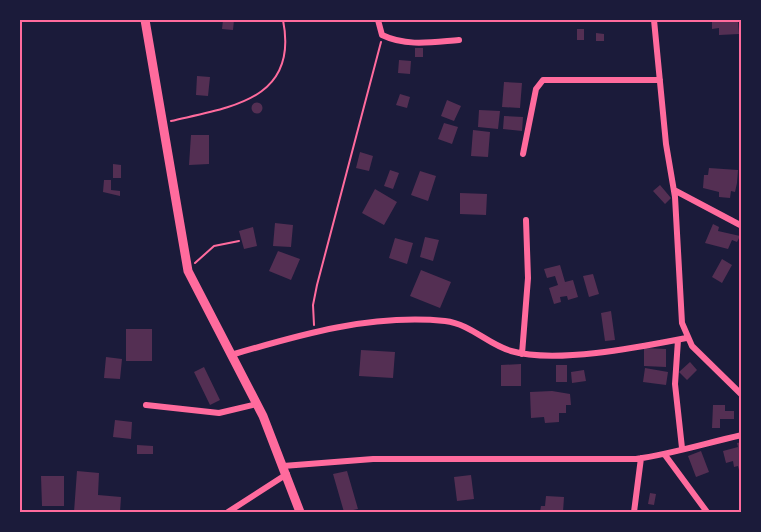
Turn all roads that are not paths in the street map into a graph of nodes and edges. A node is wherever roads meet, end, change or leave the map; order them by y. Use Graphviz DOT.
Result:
graph roads {
  1 [pos="145,20"];
  2 [pos="378,20"];
  3 [pos="654,20"];
  4 [pos="459,40"];
  5 [pos="660,80"];
  6 [pos="523,154"];
  7 [pos="674,190"];
  8 [pos="526,220"];
  9 [pos="741,226"];
  10 [pos="686,338"];
  11 [pos="678,340"];
  12 [pos="522,354"];
  13 [pos="231,355"];
  14 [pos="741,396"];
  15 [pos="257,404"];
  16 [pos="146,405"];
  17 [pos="741,435"];
  18 [pos="682,448"];
  19 [pos="665,455"];
  20 [pos="641,458"];
  21 [pos="285,470"];
  22 [pos="228,513"];
  23 [pos="300,513"];
  24 [pos="634,513"];
  25 [pos="707,513"];
  1 -- 13 [label="main road"];
  2 -- 4 [label="street"];
  3 -- 5 [label="street"];
  5 -- 6 [label="street"];
  5 -- 7 [label="street"];
  7 -- 9 [label="street"];
  7 -- 10 [label="street"];
  8 -- 12 [label="street"];
  10 -- 11 [label="street"];
  10 -- 14 [label="street"];
  11 -- 12 [label="street"];
  11 -- 18 [label="street"];
  12 -- 13 [label="street"];
  13 -- 15 [label="main road"];
  15 -- 16 [label="street"];
  15 -- 21 [label="main road"];
  17 -- 18 [label="street"];
  18 -- 19 [label="street"];
  19 -- 20 [label="street"];
  19 -- 25 [label="street"];
  20 -- 21 [label="street"];
  20 -- 24 [label="street"];
  21 -- 22 [label="street"];
  21 -- 23 [label="main road"];
}
